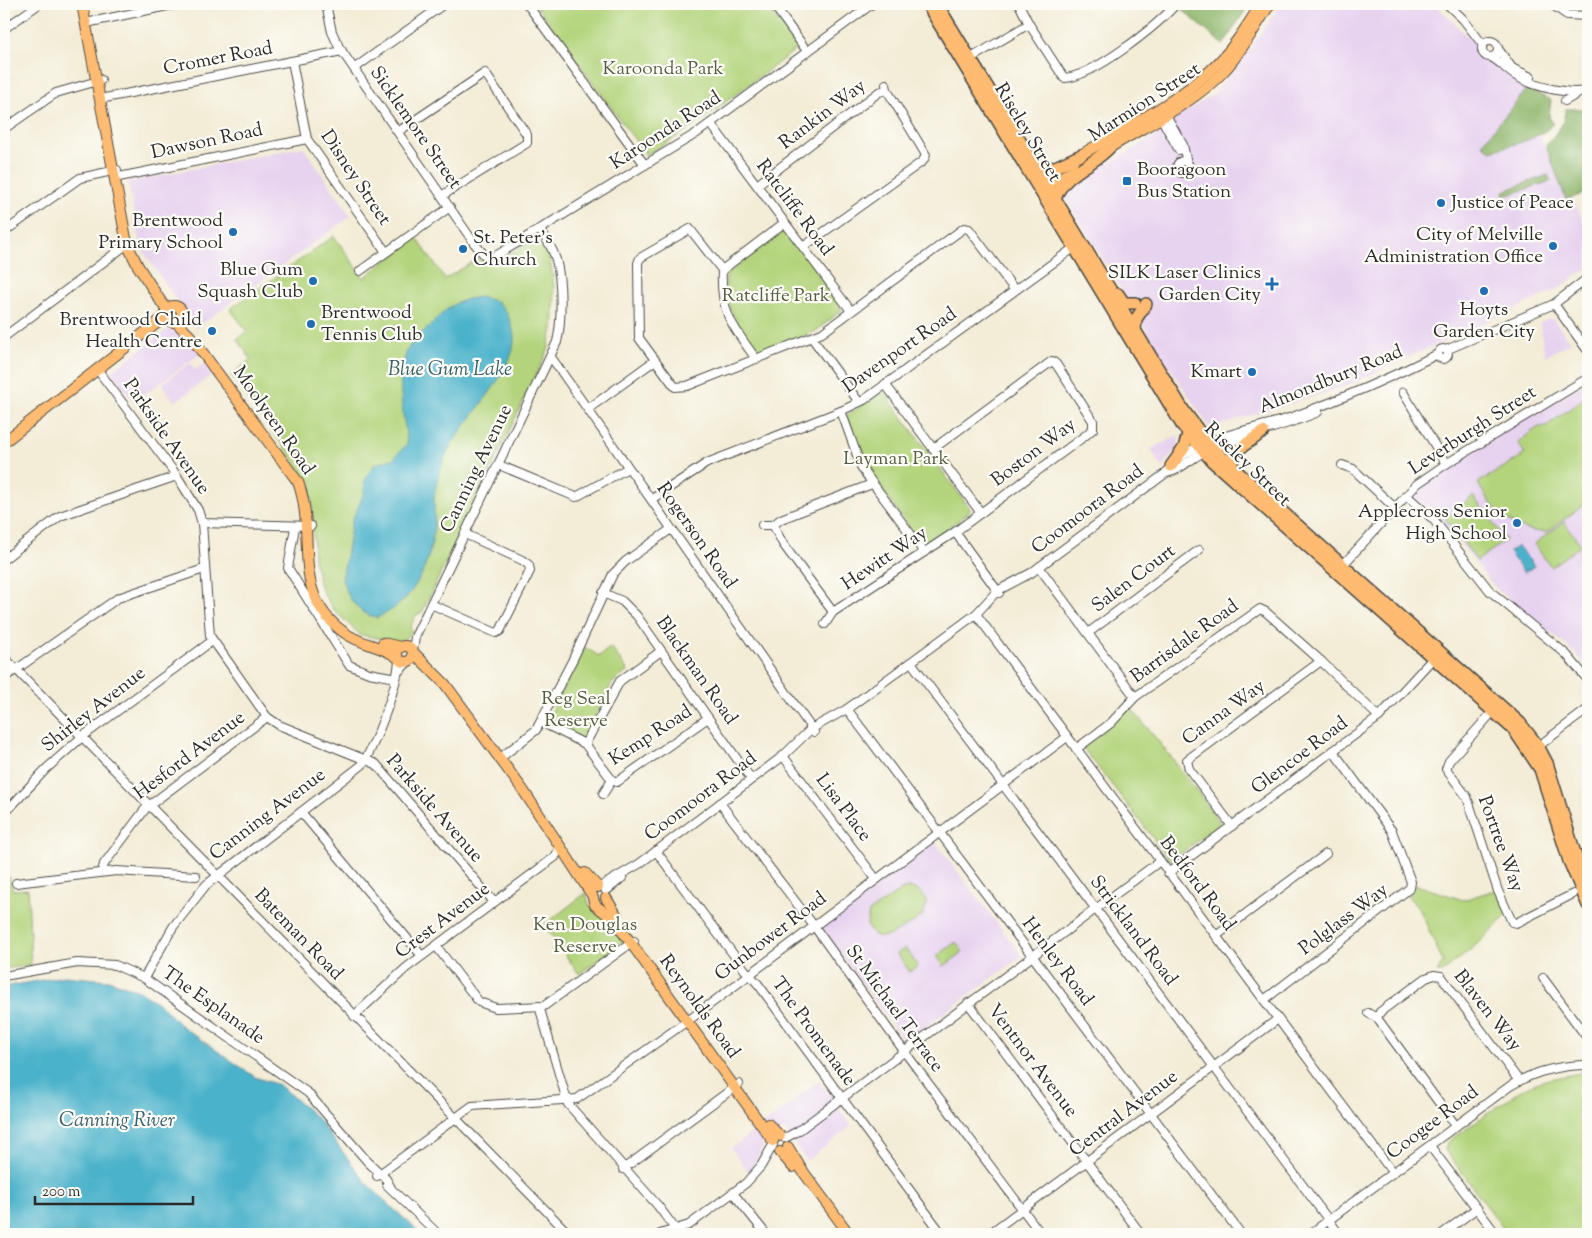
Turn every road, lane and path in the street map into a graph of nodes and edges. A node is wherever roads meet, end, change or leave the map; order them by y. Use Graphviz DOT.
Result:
graph roads {
  1 [pos="39,4"];
  2 [pos="82,4"];
  3 [pos="87,4"];
  4 [pos="177,4"];
  5 [pos="326,4"];
  6 [pos="444,4"];
  7 [pos="527,4"];
  8 [pos="772,4"];
  9 [pos="872,4"];
  10 [pos="927,4"];
  11 [pos="937,4"];
  12 [pos="1019,4"];
  13 [pos="1176,4"];
  14 [pos="1261,4"];
  15 [pos="1270,4"];
  16 [pos="1447,4"];
  17 [pos="1550,4"];
  18 [pos="1588,16"];
  19 [pos="88,23"];
  20 [pos="1029,24"];
  21 [pos="4,29"];
  22 [pos="1485,43"];
  23 [pos="1499,50"];
  24 [pos="342,51"];
  25 [pos="807,51"];
  26 [pos="1491,58"];
  27 [pos="292,61"];
  28 [pos="967,61"];
  29 [pos="354,68"];
  30 [pos="99,80"];
  31 [pos="1586,90"];
  32 [pos="102,99"];
  33 [pos="1565,101"];
  34 [pos="1161,111"];
  35 [pos="710,124"];
  36 [pos="4,129"];
  37 [pos="399,131"];
  38 [pos="1014,131"];
  39 [pos="307,139"];
  40 [pos="1111,146"];
  41 [pos="1081,155"];
  42 [pos="1184,162"];
  43 [pos="645,165"];
  44 [pos="116,174"];
  45 [pos="1042,184"];
  46 [pos="757,185"];
  47 [pos="442,195"];
  48 [pos="1055,199"];
  49 [pos="450,206"];
  50 [pos="784,223"];
  51 [pos="540,229"];
  52 [pos="4,232"];
  53 [pos="129,242"];
  54 [pos="1075,247"];
  55 [pos="803,248"];
  56 [pos="386,252"];
  57 [pos="494,257"];
  58 [pos="722,270"];
  59 [pos="360,271"];
  60 [pos="1588,278"];
  61 [pos="1588,284"];
  62 [pos="1108,286"];
  63 [pos="1014,290"];
  64 [pos="1555,306"];
  65 [pos="851,311"];
  66 [pos="172,316"];
  67 [pos="1135,331"];
  68 [pos="4,337"];
  69 [pos="812,338"];
  70 [pos="1588,351"];
  71 [pos="1443,354"];
  72 [pos="551,358"];
  73 [pos="756,359"];
  74 [pos="654,361"];
  75 [pos="99,371"];
  76 [pos="1588,378"];
  77 [pos="885,384"];
  78 [pos="1403,392"];
  79 [pos="859,402"];
  80 [pos="588,409"];
  81 [pos="841,411"];
  82 [pos="1263,432"];
  83 [pos="1188,434"];
  84 [pos="4,442"];
  85 [pos="1206,447"];
  86 [pos="933,449"];
  87 [pos="1446,464"];
  88 [pos="499,465"];
  89 [pos="1342,465"];
  90 [pos="1232,467"];
  91 [pos="628,468"];
  92 [pos="1169,469"];
  93 [pos="177,476"];
  94 [pos="872,484"];
  95 [pos="1406,495"];
  96 [pos="652,499"];
  97 [pos="1395,508"];
  98 [pos="981,513"];
  99 [pos="202,523"];
  100 [pos="762,525"];
  101 [pos="773,525"];
  102 [pos="304,526"];
  103 [pos="671,529"];
  104 [pos="955,532"];
  105 [pos="465,534"];
  106 [pos="1199,550"];
  107 [pos="924,552"];
  108 [pos="4,559"];
  109 [pos="1342,566"];
  110 [pos="1039,567"];
  111 [pos="204,569"];
  112 [pos="603,593"];
  113 [pos="999,593"];
  114 [pos="431,604"];
  115 [pos="833,612"];
  116 [pos="976,614"];
  117 [pos="825,624"];
  118 [pos="1088,633"];
  119 [pos="212,640"];
  120 [pos="661,651"];
  121 [pos="406,655"];
  122 [pos="1436,655"];
  123 [pos="4,657"];
  124 [pos="1321,661"];
  125 [pos="911,662"];
  126 [pos="15,669"];
  127 [pos="397,675"];
  128 [pos="4,678"];
  129 [pos="1588,680"];
  130 [pos="1136,697"];
  131 [pos="1497,708"];
  132 [pos="847,709"];
  133 [pos="1588,709"];
  134 [pos="268,717"];
  135 [pos="708,718"];
  136 [pos="1379,718"];
  137 [pos="540,722"];
  138 [pos="813,731"];
  139 [pos="82,737"];
  140 [pos="1067,738"];
  141 [pos="585,744"];
  142 [pos="1076,749"];
  143 [pos="1534,749"];
  144 [pos="1333,751"];
  145 [pos="783,756"];
  146 [pos="499,759"];
  147 [pos="366,760"];
  148 [pos="752,779"];
  149 [pos="612,780"];
  150 [pos="1004,785"];
  151 [pos="603,794"];
  152 [pos="720,804"];
  153 [pos="149,806"];
  154 [pos="301,812"];
  155 [pos="4,814"];
  156 [pos="546,823"];
  157 [pos="1232,826"];
  158 [pos="940,832"];
  159 [pos="656,851"];
  160 [pos="560,854"];
  161 [pos="1326,854"];
  162 [pos="1160,861"];
  163 [pos="102,872"];
  164 [pos="1168,873"];
  165 [pos="196,876"];
  166 [pos="216,876"];
  167 [pos="876,879"];
  168 [pos="16,883"];
  169 [pos="1581,888"];
  170 [pos="599,893"];
  171 [pos="494,902"];
  172 [pos="1588,905"];
  173 [pos="1096,909"];
  174 [pos="814,926"];
  175 [pos="1216,936"];
  176 [pos="633,942"];
  177 [pos="436,946"];
  178 [pos="422,956"];
  179 [pos="1032,956"];
  180 [pos="750,974"];
  181 [pos="4,976"];
  182 [pos="144,978"];
  183 [pos="1543,978"];
  184 [pos="1264,1000"];
  185 [pos="968,1003"];
  186 [pos="539,1006"];
  187 [pos="1368,1013"];
  188 [pos="354,1016"];
  189 [pos="1377,1018"];
  190 [pos="688,1019"];
  191 [pos="1278,1019"];
  192 [pos="1588,1039"];
  193 [pos="904,1051"];
  194 [pos="1588,1064"];
  195 [pos="1214,1067"];
  196 [pos="1519,1081"];
  197 [pos="738,1086"];
  198 [pos="842,1098"];
  199 [pos="566,1100"];
  200 [pos="1150,1114"];
  201 [pos="453,1118"];
  202 [pos="1456,1126"];
  203 [pos="781,1144"];
  204 [pos="1430,1146"];
  205 [pos="1087,1161"];
  206 [pos="624,1168"];
  207 [pos="1393,1172"];
  208 [pos="378,1174"];
  209 [pos="733,1193"];
  210 [pos="1476,1208"];
  211 [pos="1023,1209"];
  212 [pos="828,1210"];
  213 [pos="1328,1220"];
  214 [pos="677,1232"];
  215 [pos="438,1234"];
  216 [pos="570,1234"];
  217 [pos="660,1234"];
  218 [pos="766,1234"];
  219 [pos="843,1234"];
  220 [pos="849,1234"];
  221 [pos="942,1234"];
  222 [pos="989,1234"];
  223 [pos="1041,1234"];
  224 [pos="1141,1234"];
  225 [pos="1241,1234"];
  226 [pos="1310,1234"];
  227 [pos="1339,1234"];
  228 [pos="1442,1234"];
  229 [pos="1496,1234"];
  1 -- 21 [label="street"];
  2 -- 19 [label="main road, Moolyeen Road"];
  3 -- 19 [label="main road, Moolyeen Road"];
  4 -- 19 [label="street"];
  5 -- 24 [label="street, Sicklemore Street"];
  6 -- 29 [label="street"];
  7 -- 43 [label="street"];
  8 -- 25 [label="street"];
  9 -- 25 [label="street, Karoonda Road"];
  10 -- 28 [label="highway, Riseley Street"];
  11 -- 28 [label="highway, Riseley Street"];
  12 -- 20 [label="street"];
  13 -- 20 [label="street"];
  14 -- 34 [label="main road, Marmion Street"];
  15 -- 34 [label="main road, Marmion Street"];
  16 -- 22 [label="street"];
  17 -- 18 [label="street"];
  19 -- 30 [label="main road, Moolyeen Road"];
  20 -- 28 [label="street"];
  22 -- 23 [label="street"];
  22 -- 26 [label="street"];
  23 -- 26 [label="street"];
  23 -- 31 [label="street"];
  24 -- 27 [label="street, Cromer Road"];
  24 -- 29 [label="street, Sicklemore Street"];
  25 -- 35 [label="street, Karoonda Road"];
  26 -- 31 [label="street"];
  27 -- 32 [label="street, Cromer Road"];
  27 -- 39 [label="street, Disney Street"];
  28 -- 38 [label="highway, Riseley Street"];
  28 -- 45 [label="highway, Riseley Street"];
  29 -- 37 [label="street, Sicklemore Street"];
  30 -- 32 [label="main road, Moolyeen Road"];
  30 -- 36 [label="street"];
  31 -- 33 [label="street"];
  32 -- 44 [label="main road, Moolyeen Road"];
  34 -- 40 [label="main road, Marmion Street"];
  34 -- 41 [label="main road, Marmion Street"];
  34 -- 42 [label="street"];
  35 -- 43 [label="street, Karoonda Road"];
  35 -- 46 [label="street, Ratcliffe Road"];
  37 -- 47 [label="street, Sicklemore Street"];
  37 -- 47 [label="street"];
  38 -- 41 [label="highway"];
  38 -- 45 [label="highway, Riseley Street"];
  39 -- 44 [label="street, Dawson Road"];
  39 -- 56 [label="street, Disney Street"];
  40 -- 45 [label="main road, Marmion Street"];
  40 -- 48 [label="highway"];
  41 -- 45 [label="main road, Marmion Street"];
  43 -- 51 [label="street, Karoonda Road"];
  44 -- 52 [label="street, Dawson Road"];
  44 -- 53 [label="main road, Moolyeen Road"];
  45 -- 48 [label="highway, Riseley Street"];
  45 -- 54 [label="highway, Riseley Street"];
  46 -- 50 [label="street, Ratcliffe Road"];
  46 -- 55 [label="street, Rankin Way"];
  47 -- 49 [label="street, Sicklemore Street"];
  48 -- 62 [label="highway, Riseley Street"];
  49 -- 56 [label="street"];
  49 -- 57 [label="street, Sicklemore Street"];
  50 -- 55 [label="street, Ratcliffe Road"];
  50 -- 58 [label="street"];
  51 -- 57 [label="street, Karoonda Road"];
  51 -- 72 [label="street, Canning Avenue"];
  53 -- 66 [label="main road, Moolyeen Road"];
  53 -- 68 [label="street"];
  54 -- 63 [label="street, Davenport Road"];
  54 -- 83 [label="highway, Riseley Street"];
  55 -- 65 [label="street, Ratcliffe Road"];
  56 -- 59 [label="street"];
  58 -- 73 [label="street"];
  58 -- 74 [label="street"];
  60 -- 64 [label="street, Almondbury Road"];
  61 -- 64 [label="street, Almondbury Road"];
  62 -- 67 [label="highway, Riseley Street"];
  62 -- 67 [label="highway"];
  63 -- 65 [label="street"];
  63 -- 77 [label="street, Davenport Road"];
  64 -- 70 [label="street"];
  64 -- 71 [label="street, Almondbury Road"];
  65 -- 69 [label="street"];
  66 -- 75 [label="main road"];
  66 -- 102 [label="main road, Moolyeen Road"];
  67 -- 85 [label="highway, Riseley Street"];
  69 -- 73 [label="street"];
  69 -- 79 [label="street"];
  71 -- 82 [label="street, Almondbury Road"];
  71 -- 85 [label="street, Almondbury Road"];
  72 -- 80 [label="street, Rogerson Road"];
  72 -- 88 [label="street, Canning Avenue"];
  73 -- 74 [label="street"];
  74 -- 80 [label="street"];
  75 -- 84 [label="main road"];
  75 -- 93 [label="street, Parkside Avenue"];
  76 -- 87 [label="street, Leverburgh Street"];
  77 -- 79 [label="street, Davenport Road"];
  77 -- 86 [label="street"];
  78 -- 87 [label="street"];
  79 -- 81 [label="street, Davenport Road"];
  80 -- 91 [label="street, Rogerson Road"];
  81 -- 94 [label="street"];
  81 -- 96 [label="street, Davenport Road"];
  82 -- 85 [label="street, Almondbury Road"];
  82 -- 90 [label="highway"];
  83 -- 85 [label="highway, Riseley Street"];
  83 -- 92 [label="highway"];
  85 -- 90 [label="highway, Riseley Street"];
  85 -- 92 [label="street, Coomoora Road"];
  85 -- 122 [label="highway, Riseley Street"];
  86 -- 98 [label="street"];
  86 -- 98 [label="street, Boston Way"];
  87 -- 95 [label="street, Leverburgh Street"];
  88 -- 91 [label="street"];
  88 -- 105 [label="street, Canning Avenue"];
  89 -- 97 [label="street"];
  90 -- 109 [label="highway, Riseley Street"];
  91 -- 96 [label="street, Rogerson Road"];
  92 -- 110 [label="street, Coomoora Road"];
  93 -- 99 [label="street, Parkside Avenue"];
  93 -- 108 [label="street"];
  94 -- 101 [label="street"];
  94 -- 107 [label="street"];
  95 -- 97 [label="street, Leverburgh Street"];
  95 -- 129 [label="street"];
  96 -- 103 [label="street, Rogerson Road"];
  97 -- 109 [label="street, Leverburgh Street"];
  98 -- 104 [label="street, Boston Way"];
  99 -- 102 [label="street"];
  99 -- 111 [label="street, Parkside Avenue"];
  100 -- 101 [label="street"];
  101 -- 115 [label="street, Hewitt Way"];
  102 -- 121 [label="main road, Moolyeen Road"];
  102 -- 127 [label="street"];
  103 -- 112 [label="street"];
  103 -- 138 [label="street, Rogerson Road"];
  104 -- 107 [label="street, Hewitt Way"];
  104 -- 113 [label="street"];
  105 -- 114 [label="street, Canning Avenue"];
  105 -- 114 [label="street"];
  106 -- 118 [label="street, Salen Court"];
  107 -- 115 [label="street, Hewitt Way"];
  109 -- 122 [label="highway, Riseley Street"];
  110 -- 113 [label="street, Coomoora Road"];
  110 -- 118 [label="street"];
  111 -- 119 [label="street, Parkside Avenue"];
  111 -- 126 [label="street"];
  112 -- 120 [label="street, Blackman Road"];
  112 -- 137 [label="street"];
  113 -- 116 [label="street, Coomoora Road"];
  114 -- 121 [label="street, Canning Avenue"];
  115 -- 117 [label="street, Hewitt Way"];
  116 -- 125 [label="street, Coomoora Road"];
  116 -- 140 [label="street, Bedford Road"];
  118 -- 130 [label="street"];
  119 -- 134 [label="street, Parkside Avenue"];
  119 -- 139 [label="street, Shirley Avenue"];
  120 -- 135 [label="street, Blackman Road"];
  120 -- 141 [label="street"];
  121 -- 127 [label="street, Canning Avenue"];
  121 -- 146 [label="main road, Reynolds Road"];
  122 -- 131 [label="highway, Riseley Street"];
  122 -- 136 [label="street, Glencoe Road"];
  123 -- 126 [label="street, Bateman Road"];
  124 -- 130 [label="street, Barrisdale Road"];
  124 -- 136 [label="street, Barrisdale Road"];
  124 -- 157 [label="street, Canna Way"];
  125 -- 132 [label="street, Coomoora Road"];
  125 -- 150 [label="street, Strickland Road"];
  126 -- 128 [label="street"];
  126 -- 139 [label="street, Bateman Road"];
  127 -- 147 [label="street, Canning Avenue"];
  130 -- 142 [label="street, Barrisdale Road"];
  131 -- 143 [label="highway, Riseley Street"];
  131 -- 169 [label="street, Portree Way"];
  132 -- 138 [label="street, Coomoora Road"];
  132 -- 158 [label="street, Henley Road"];
  133 -- 143 [label="street"];
  134 -- 147 [label="street, Parkside Avenue"];
  134 -- 153 [label="street, Hesford Avenue"];
  135 -- 148 [label="street, Blackman Road"];
  135 -- 149 [label="street, Kemp Road"];
  136 -- 144 [label="street, Glencoe Road"];
  137 -- 141 [label="street, Kemp Road"];
  137 -- 146 [label="street"];
  138 -- 145 [label="street, Coomoora Road"];
  139 -- 153 [label="street, Bateman Road"];
  139 -- 155 [label="street, Shirley Avenue"];
  140 -- 142 [label="street, Bedford Road"];
  140 -- 150 [label="street, Gunbower Road"];
  141 -- 149 [label="street, Kemp Road"];
  142 -- 162 [label="street, Bedford Road"];
  143 -- 169 [label="highway, Riseley Street"];
  144 -- 157 [label="street, Glencoe Road"];
  144 -- 184 [label="street, Polglass Way"];
  145 -- 148 [label="street, Coomoora Road"];
  145 -- 167 [label="street, Lisa Place"];
  146 -- 156 [label="main road, Reynolds Road"];
  147 -- 154 [label="street, Canning Avenue"];
  147 -- 171 [label="street, Parkside Avenue"];
  148 -- 152 [label="street, Coomoora Road"];
  149 -- 151 [label="street, Kemp Road"];
  150 -- 158 [label="street, Gunbower Road"];
  150 -- 173 [label="street, Strickland Road"];
  152 -- 159 [label="street, Coomoora Road"];
  152 -- 174 [label="street, St Michael Terrace"];
  153 -- 163 [label="street, Hesford Avenue"];
  153 -- 166 [label="street, Bateman Road"];
  154 -- 166 [label="street, Canning Avenue"];
  154 -- 178 [label="street"];
  156 -- 160 [label="main road, Reynolds Road"];
  156 -- 170 [label="main road, Reynolds Road"];
  157 -- 164 [label="street, Glencoe Road"];
  158 -- 167 [label="street, Gunbower Road"];
  158 -- 179 [label="street, Henley Road"];
  159 -- 170 [label="street, Coomoora Road"];
  159 -- 180 [label="street, The Promenade"];
  160 -- 170 [label="main road, Reynolds Road"];
  160 -- 171 [label="street, Crest Avenue"];
  161 -- 175 [label="street"];
  162 -- 164 [label="street, Bedford Road"];
  162 -- 173 [label="street"];
  163 -- 165 [label="street"];
  163 -- 168 [label="street"];
  164 -- 175 [label="street, Bedford Road"];
  166 -- 182 [label="street, Canning Avenue"];
  166 -- 188 [label="street, Bateman Road"];
  167 -- 174 [label="street, Gunbower Road"];
  169 -- 172 [label="highway, Riseley Street"];
  170 -- 176 [label="main road, Reynolds Road"];
  171 -- 177 [label="street, Crest Avenue"];
  173 -- 179 [label="street"];
  173 -- 195 [label="street, Strickland Road"];
  174 -- 180 [label="street, Gunbower Road"];
  174 -- 193 [label="street, St Michael Terrace"];
  175 -- 184 [label="street, Bedford Road"];
  176 -- 186 [label="street"];
  176 -- 190 [label="main road, Reynolds Road"];
  177 -- 178 [label="street, Crest Avenue"];
  177 -- 186 [label="street"];
  178 -- 188 [label="street, Crest Avenue"];
  179 -- 185 [label="street"];
  179 -- 200 [label="street, Henley Road"];
  180 -- 190 [label="street, Gunbower Road"];
  180 -- 198 [label="street, The Promenade"];
  181 -- 182 [label="street, The Esplanade"];
  182 -- 208 [label="street, The Esplanade"];
  183 -- 192 [label="street"];
  184 -- 191 [label="street, Bedford Road"];
  185 -- 193 [label="street"];
  185 -- 205 [label="street, Ventnor Avenue"];
  186 -- 199 [label="street"];
  187 -- 189 [label="street"];
  188 -- 201 [label="street, Bateman Road"];
  189 -- 196 [label="street, Blaven Way"];
  189 -- 202 [label="street"];
  190 -- 197 [label="main road, Reynolds Road"];
  190 -- 199 [label="street, Gunbower Road"];
  191 -- 195 [label="street, Central Avenue"];
  191 -- 207 [label="street, Bedford Road"];
  193 -- 198 [label="street"];
  193 -- 211 [label="street, St Michael Terrace"];
  194 -- 196 [label="street, Coogee Road"];
  195 -- 200 [label="street, Central Avenue"];
  195 -- 213 [label="street, Strickland Road"];
  196 -- 202 [label="street, Coogee Road"];
  197 -- 203 [label="main road, Reynolds Road"];
  197 -- 206 [label="street"];
  198 -- 203 [label="street"];
  198 -- 221 [label="street, The Promenade"];
  199 -- 201 [label="street, Gunbower Road"];
  199 -- 206 [label="street"];
  200 -- 205 [label="street, Central Avenue"];
  200 -- 225 [label="street, Henley Road"];
  201 -- 208 [label="street, Gunbower Road"];
  201 -- 216 [label="street, Bateman Road"];
  202 -- 204 [label="street, Coogee Road"];
  203 -- 209 [label="street"];
  203 -- 212 [label="main road, Reynolds Road"];
  204 -- 207 [label="street, Coogee Road"];
  204 -- 210 [label="street"];
  205 -- 211 [label="street, Central Avenue"];
  205 -- 224 [label="street, Ventnor Avenue"];
  206 -- 214 [label="street"];
  207 -- 213 [label="street, Coogee Road"];
  208 -- 215 [label="street, The Esplanade"];
  209 -- 214 [label="street"];
  209 -- 218 [label="street"];
  210 -- 228 [label="street"];
  210 -- 229 [label="street"];
  211 -- 222 [label="street, Central Avenue"];
  211 -- 223 [label="street, St Michael Terrace"];
  212 -- 219 [label="main road, Reynolds Road"];
  212 -- 220 [label="main road, Reynolds Road"];
  213 -- 226 [label="street, Coogee Road"];
  213 -- 227 [label="street, Strickland Road"];
  214 -- 217 [label="street"];
}
